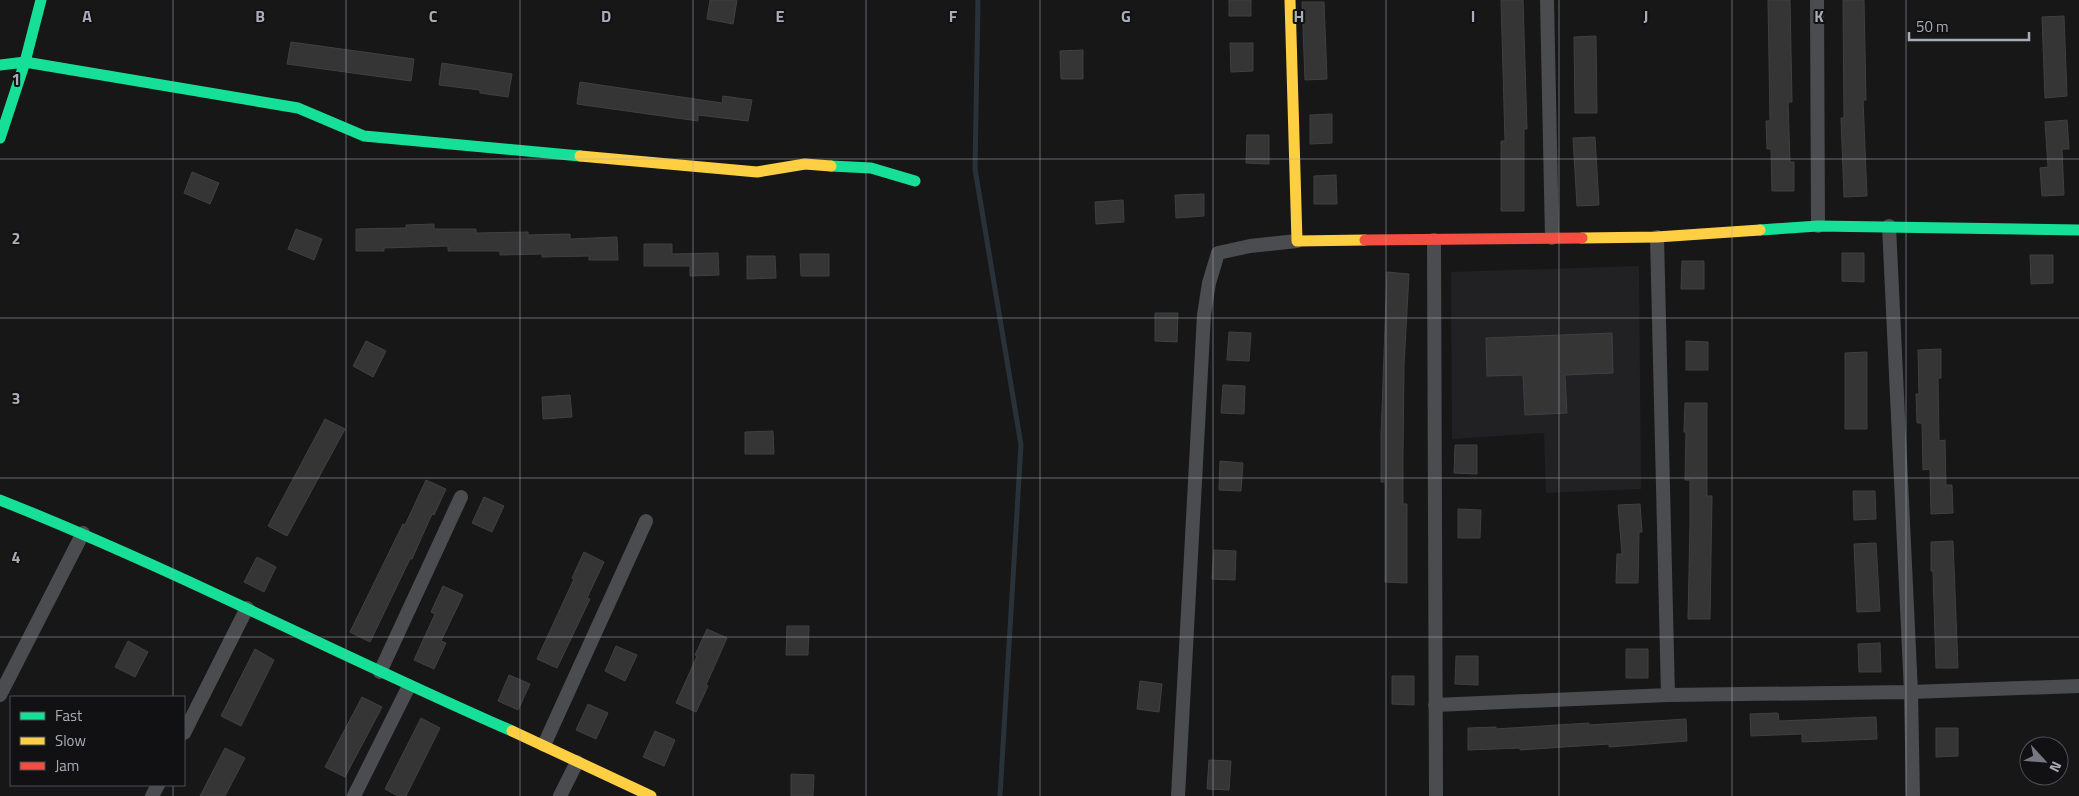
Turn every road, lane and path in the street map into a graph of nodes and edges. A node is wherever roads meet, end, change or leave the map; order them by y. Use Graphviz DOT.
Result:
graph roads {
  1 [pos="41,0"];
  2 [pos="1290,0"];
  3 [pos="1547,0"];
  4 [pos="1816,0"];
  5 [pos="25,62"];
  6 [pos="0,65"];
  7 [pos="0,138"];
  8 [pos="915,181"];
  9 [pos="1818,226"];
  10 [pos="1889,226"];
  11 [pos="2079,230"];
  12 [pos="1657,237"];
  13 [pos="1552,238"];
  14 [pos="1434,240"];
  15 [pos="1297,241"];
  16 [pos="461,497"];
  17 [pos="0,500"];
  18 [pos="646,521"];
  19 [pos="83,533"];
  20 [pos="247,608"];
  21 [pos="380,672"];
  22 [pos="410,686"];
  23 [pos="2079,686"];
  24 [pos="1911,692"];
  25 [pos="0,694"];
  26 [pos="1668,695"];
  27 [pos="1435,705"];
  28 [pos="185,731"];
  29 [pos="544,745"];
  30 [pos="577,762"];
  31 [pos="354,796"];
  32 [pos="560,796"];
  33 [pos="651,796"];
  34 [pos="1178,796"];
  35 [pos="1436,796"];
  36 [pos="1914,796"];
  1 -- 5 [label="street"];
  2 -- 15 [label="street"];
  3 -- 13 [label="street"];
  4 -- 9 [label="street"];
  5 -- 6 [label="street"];
  5 -- 7 [label="street"];
  5 -- 8 [label="street"];
  9 -- 10 [label="street"];
  9 -- 12 [label="street"];
  10 -- 11 [label="street"];
  10 -- 24 [label="street"];
  12 -- 13 [label="street"];
  12 -- 26 [label="street"];
  13 -- 14 [label="street"];
  14 -- 15 [label="street"];
  14 -- 27 [label="street"];
  15 -- 34 [label="street"];
  16 -- 21 [label="street"];
  17 -- 19 [label="street"];
  18 -- 29 [label="street"];
  19 -- 20 [label="street"];
  19 -- 25 [label="street"];
  20 -- 21 [label="street"];
  20 -- 28 [label="street"];
  21 -- 22 [label="street"];
  22 -- 29 [label="street"];
  22 -- 31 [label="street"];
  23 -- 24 [label="street"];
  24 -- 26 [label="street"];
  24 -- 36 [label="street"];
  26 -- 27 [label="street"];
  27 -- 35 [label="street"];
  29 -- 30 [label="street"];
  30 -- 32 [label="street"];
  30 -- 33 [label="street"];
}
